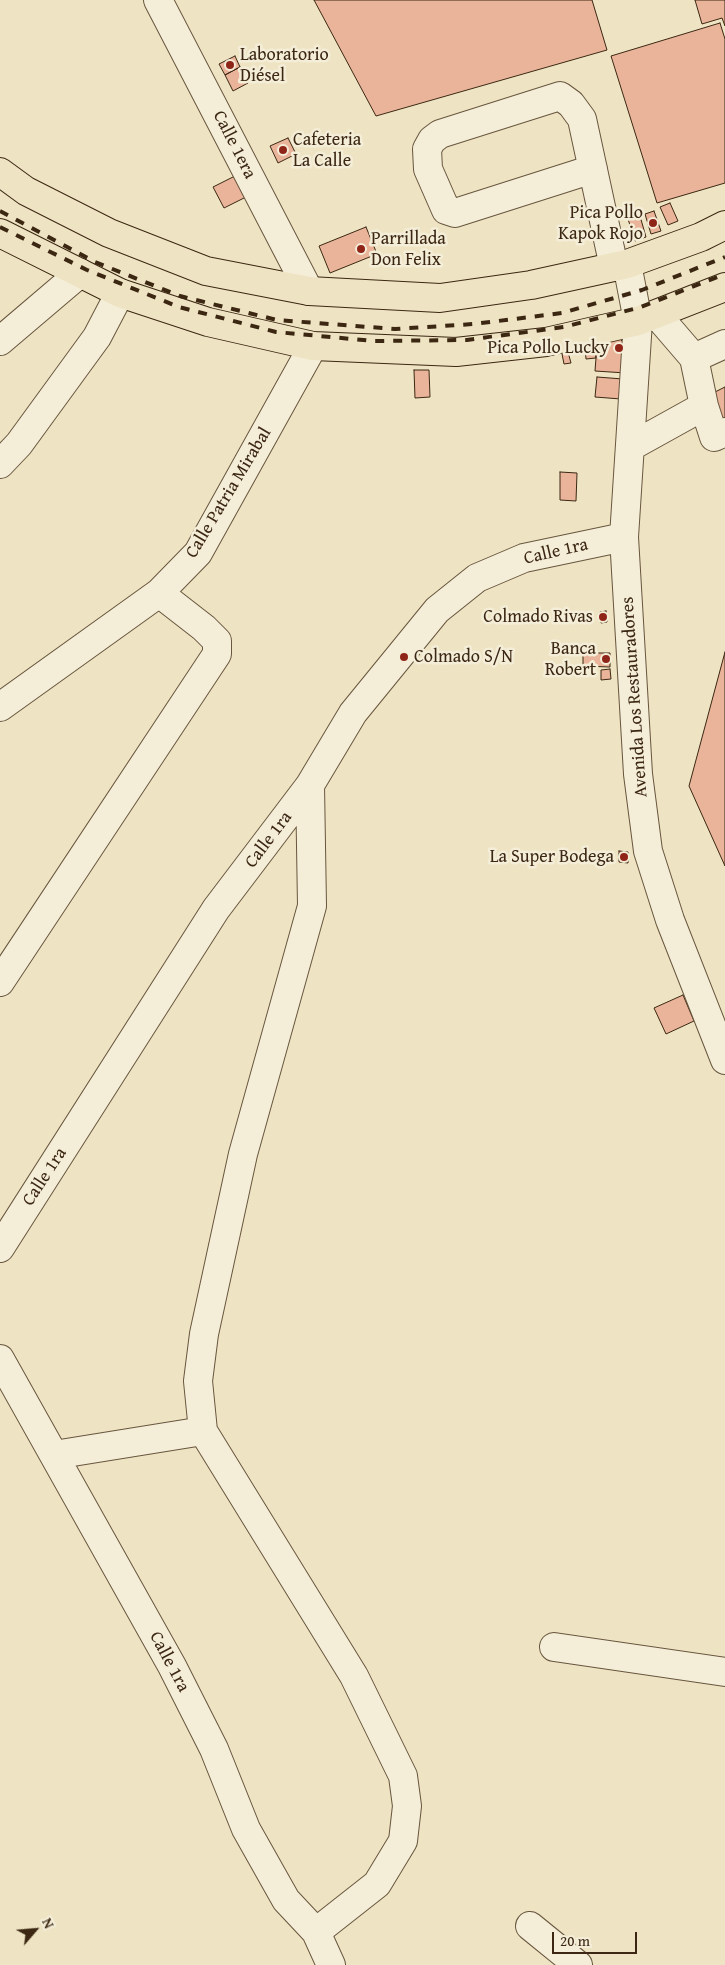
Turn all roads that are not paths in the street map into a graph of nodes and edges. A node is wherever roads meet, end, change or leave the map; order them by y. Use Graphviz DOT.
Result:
graph roads {
  1 [pos="158,0"];
  2 [pos="593,168"];
  3 [pos="0,172"];
  4 [pos="725,225"];
  5 [pos="0,233"];
  6 [pos="620,266"];
  7 [pos="80,273"];
  8 [pos="725,287"];
  9 [pos="309,291"];
  10 [pos="120,293"];
  11 [pos="647,318"];
  12 [pos="0,341"];
  13 [pos="313,346"];
  14 [pos="715,354"];
  15 [pos="704,406"];
  16 [pos="725,432"];
  17 [pos="630,447"];
  18 [pos="0,464"];
  19 [pos="624,537"];
  20 [pos="159,593"];
  21 [pos="0,706"];
  22 [pos="310,785"];
  23 [pos="0,982"];
  24 [pos="725,1060"];
  25 [pos="0,1248"];
  26 [pos="0,1359"];
  27 [pos="203,1431"];
  28 [pos="54,1455"];
  29 [pos="554,1647"];
  30 [pos="725,1672"];
  31 [pos="530,1926"];
  32 [pos="316,1932"];
  33 [pos="331,1965"];
  34 [pos="578,1965"];
  1 -- 9 [label="street, Calle 1era"];
  2 -- 2 [label="street, Avenida Los Restauradores"];
  2 -- 6 [label="street, Avenida Los Restauradores"];
  3 -- 9 [label="main road"];
  4 -- 6 [label="main road"];
  5 -- 7 [label="main road"];
  6 -- 9 [label="main road"];
  6 -- 11 [label="street, Avenida Los Restauradores"];
  7 -- 10 [label="main road"];
  7 -- 12 [label="street"];
  8 -- 11 [label="main road"];
  10 -- 13 [label="main road"];
  10 -- 18 [label="street"];
  11 -- 13 [label="main road"];
  11 -- 14 [label="street"];
  11 -- 17 [label="street, Avenida Los Restauradores"];
  13 -- 20 [label="street, Calle Patria Mirabal"];
  14 -- 15 [label="street"];
  15 -- 16 [label="street"];
  15 -- 17 [label="street"];
  17 -- 19 [label="street, Avenida Los Restauradores"];
  19 -- 22 [label="street, Calle 1ra"];
  19 -- 24 [label="street, Avenida Los Restauradores"];
  20 -- 21 [label="street, Calle Patria Mirabal"];
  20 -- 23 [label="street"];
  22 -- 25 [label="street, Calle 1ra"];
  22 -- 27 [label="street"];
  26 -- 28 [label="street, Calle 1ra"];
  27 -- 28 [label="street"];
  27 -- 32 [label="street"];
  28 -- 32 [label="street, Calle 1ra"];
  29 -- 30 [label="street"];
  31 -- 34 [label="street"];
  32 -- 33 [label="street, Calle 1ra"];
}
